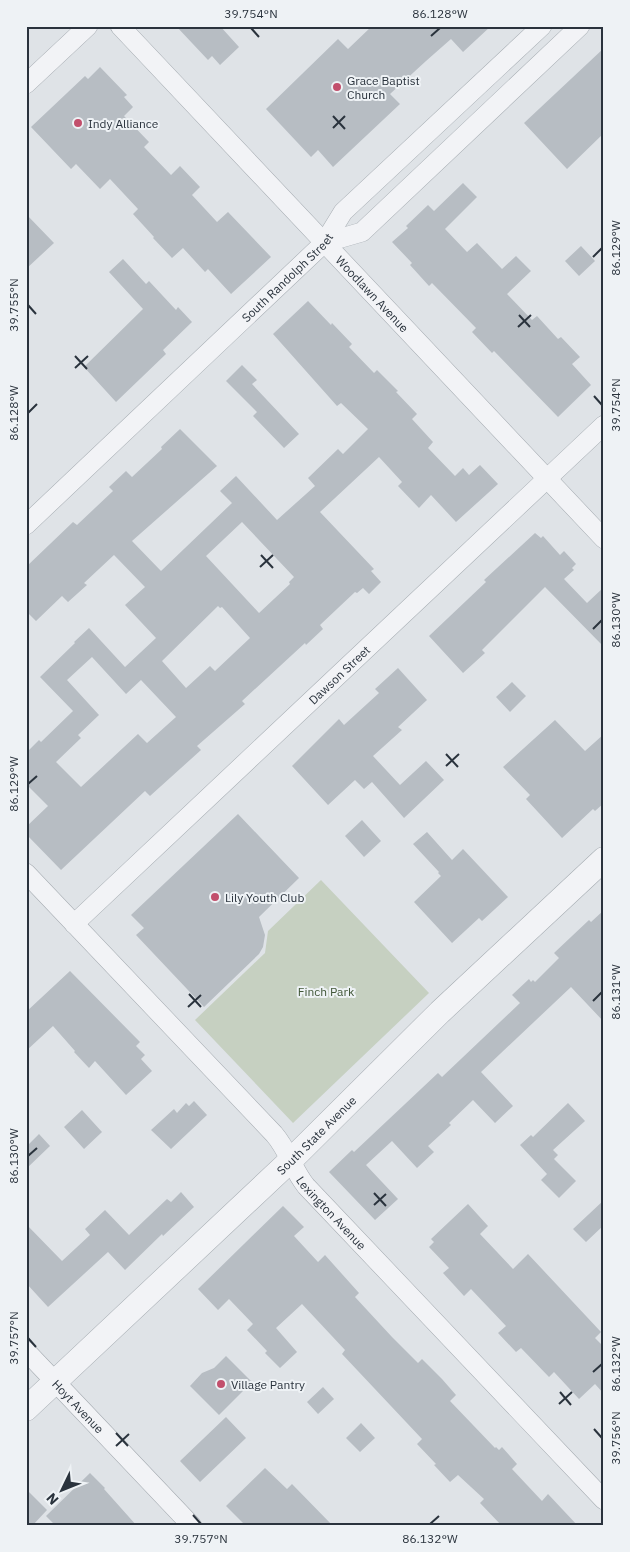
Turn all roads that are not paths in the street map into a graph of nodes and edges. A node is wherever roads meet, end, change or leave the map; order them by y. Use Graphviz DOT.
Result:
graph roads {
  1 [pos="88,26"];
  2 [pos="120,26"];
  3 [pos="542,26"];
  4 [pos="580,26"];
  5 [pos="26,84"];
  6 [pos="324,243"];
  7 [pos="604,425"];
  8 [pos="546,479"];
  9 [pos="26,525"];
  10 [pos="604,539"];
  11 [pos="602,864"];
  12 [pos="26,873"];
  13 [pos="74,924"];
  14 [pos="291,1160"];
  15 [pos="26,1352"];
  16 [pos="55,1381"];
  17 [pos="26,1408"];
  18 [pos="604,1500"];
  19 [pos="192,1526"];
  1 -- 5 [label="street"];
  2 -- 6 [label="street, Woodlawn Avenue"];
  3 -- 6 [label="street, South Randolph Street"];
  4 -- 6 [label="street"];
  6 -- 8 [label="street, Woodlawn Avenue"];
  6 -- 9 [label="street, South Randolph Street"];
  7 -- 8 [label="street, Dawson Street"];
  8 -- 10 [label="street, Woodlawn Avenue"];
  8 -- 13 [label="street, Dawson Street"];
  11 -- 14 [label="street, South State Avenue"];
  12 -- 13 [label="street, Lexington Avenue"];
  13 -- 14 [label="street, Lexington Avenue"];
  14 -- 16 [label="street, South State Avenue"];
  14 -- 18 [label="street, Lexington Avenue"];
  15 -- 16 [label="street, Hoyt Avenue"];
  16 -- 17 [label="street, South State Avenue"];
  16 -- 19 [label="street, Hoyt Avenue"];
}
